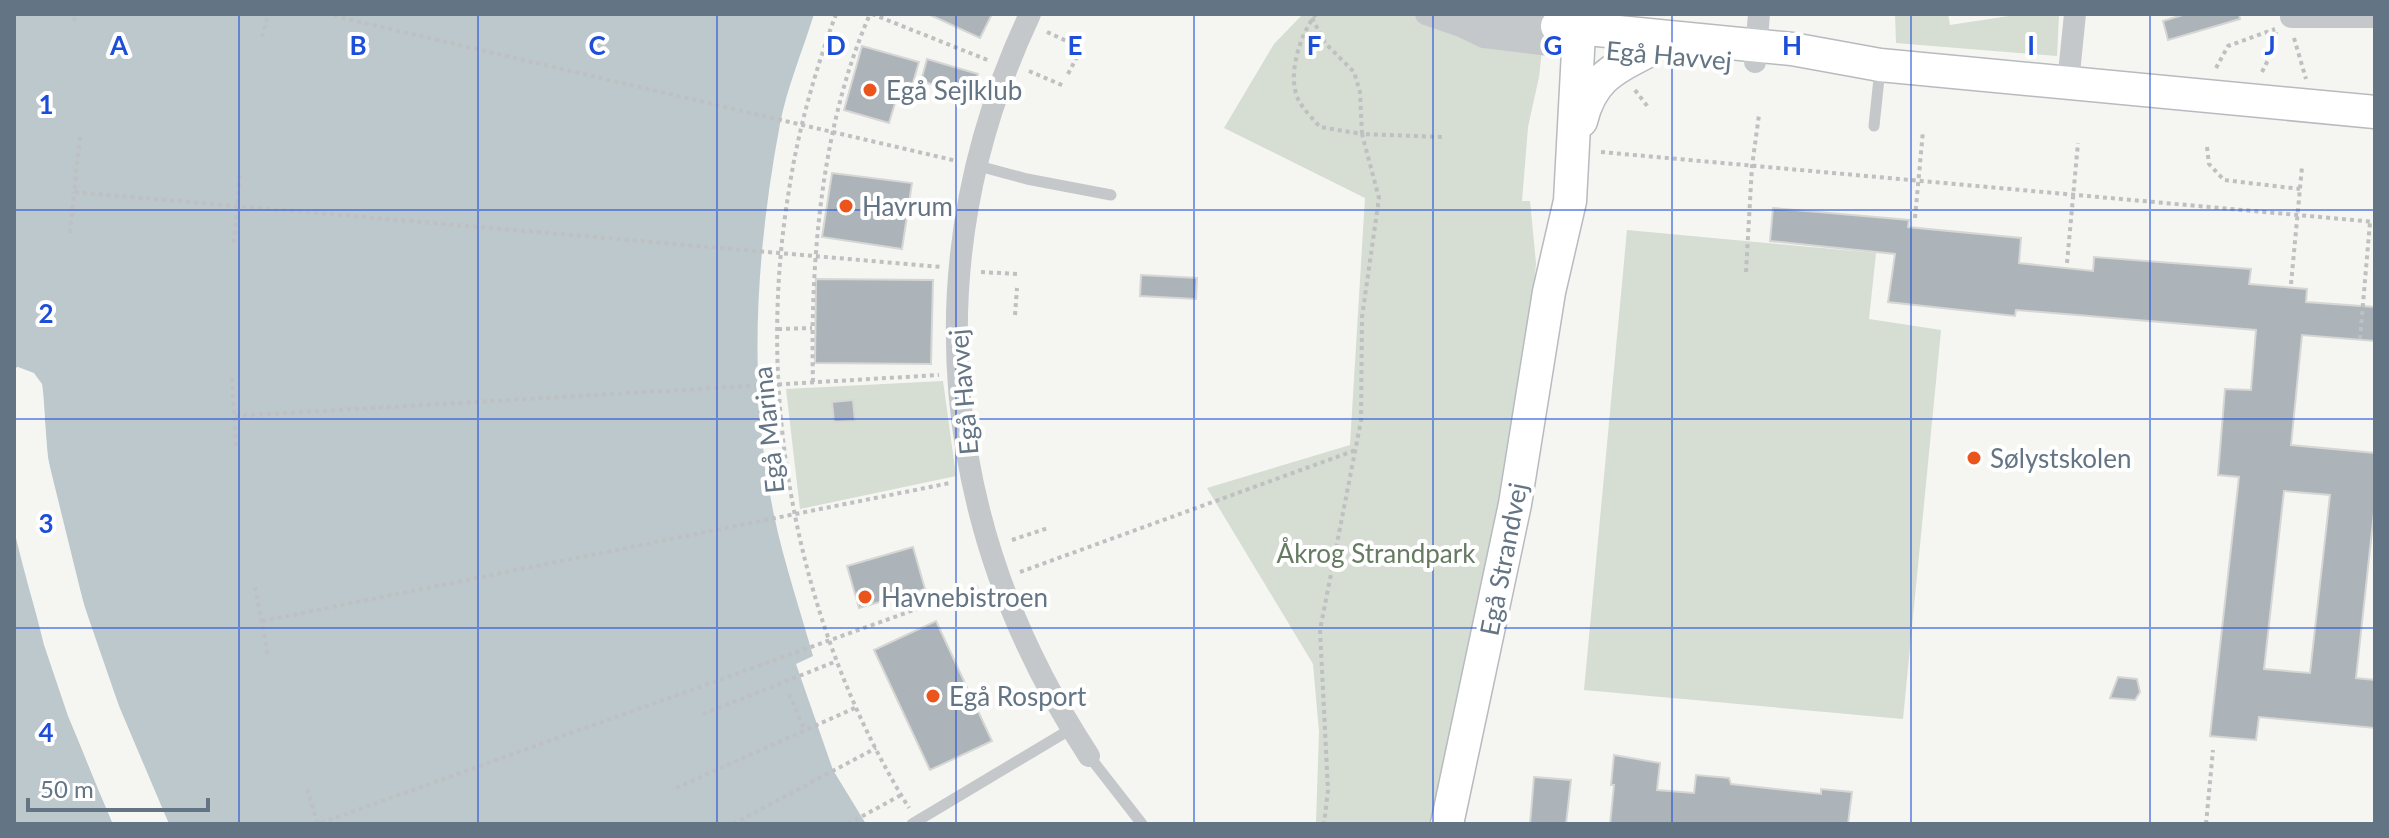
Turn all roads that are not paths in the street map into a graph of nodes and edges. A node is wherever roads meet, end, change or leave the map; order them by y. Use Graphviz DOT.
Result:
graph roads {
  1 [pos="1426,14"];
  2 [pos="2075,14"];
  3 [pos="2291,15"];
  4 [pos="2375,17"];
  5 [pos="1028,18"];
  6 [pos="1568,29"];
  7 [pos="1757,40"];
  8 [pos="1646,52"];
  9 [pos="1880,65"];
  10 [pos="2068,83"];
  11 [pos="2375,112"];
  12 [pos="1874,126"];
  13 [pos="1581,155"];
  14 [pos="975,165"];
  15 [pos="1111,195"];
  16 [pos="1549,292"];
  17 [pos="1071,729"];
  18 [pos="1089,756"];
  19 [pos="915,822"];
  20 [pos="1142,824"];
  21 [pos="1447,824"];
  1 -- 6 [label="street, Egå Havvej"];
  2 -- 10 [label="street"];
  3 -- 4 [label="street"];
  5 -- 14 [label="street, Egå Havvej"];
  6 -- 7 [label="street, Egå Havvej"];
  6 -- 8 [label="street, Egå Havvej"];
  6 -- 13 [label="street, Egå Strandvej"];
  6 -- 16 [label="street, Egå Strandvej"];
  7 -- 8 [label="street, Egå Havvej"];
  7 -- 9 [label="street, Egå Havvej"];
  8 -- 13 [label="street"];
  9 -- 10 [label="street, Egå Havvej"];
  9 -- 12 [label="lane"];
  10 -- 11 [label="street, Egå Havvej"];
  13 -- 16 [label="street, Egå Strandvej"];
  14 -- 15 [label="lane"];
  14 -- 17 [label="street, Egå Havvej"];
  16 -- 21 [label="street, Egå Strandvej"];
  17 -- 18 [label="street, Egå Havvej"];
  17 -- 19 [label="lane"];
  18 -- 20 [label="lane"];
}
